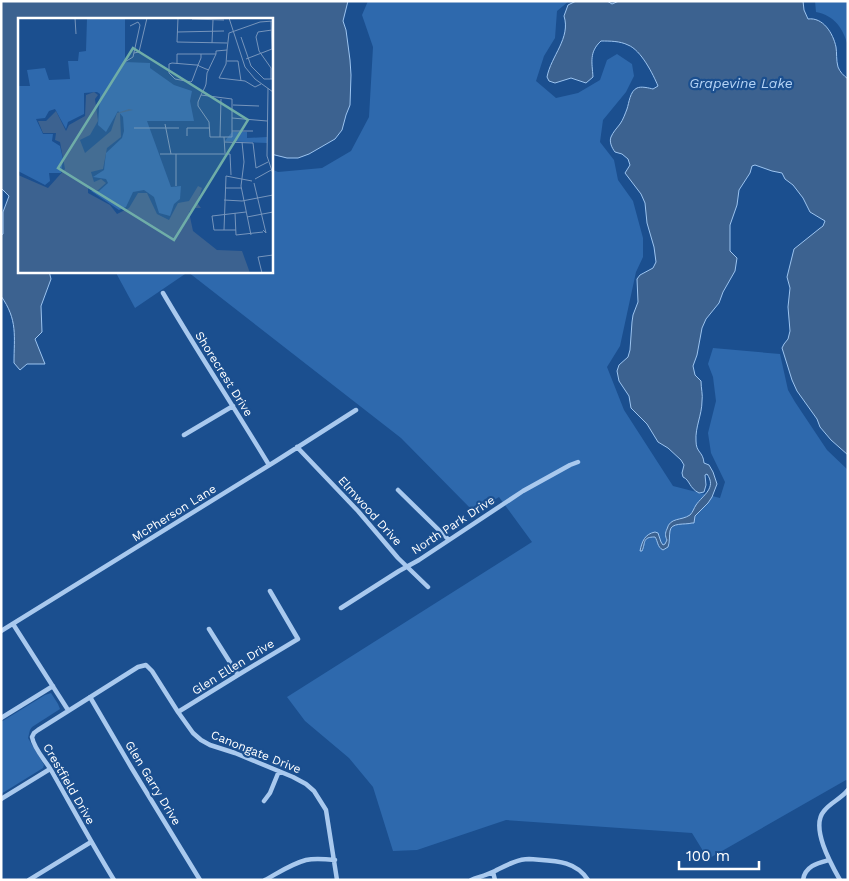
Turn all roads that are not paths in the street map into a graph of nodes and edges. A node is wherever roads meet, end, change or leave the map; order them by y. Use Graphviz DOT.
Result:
graph roads {
  1 [pos="163,293"];
  2 [pos="233,406"];
  3 [pos="356,410"];
  4 [pos="184,434"];
  5 [pos="297,447"];
  6 [pos="578,462"];
  7 [pos="270,465"];
  8 [pos="398,490"];
  9 [pos="449,540"];
  10 [pos="407,566"];
  11 [pos="428,587"];
  12 [pos="270,591"];
  13 [pos="340,608"];
  14 [pos="13,624"];
  15 [pos="209,629"];
  16 [pos="1,630"];
  17 [pos="238,675"];
  18 [pos="53,686"];
  19 [pos="90,697"];
  20 [pos="68,710"];
  21 [pos="178,712"];
  22 [pos="1,718"];
  23 [pos="50,769"];
  24 [pos="279,771"];
  25 [pos="848,790"];
  26 [pos="1,799"];
  27 [pos="264,801"];
  28 [pos="92,842"];
  29 [pos="334,860"];
  30 [pos="829,860"];
  31 [pos="493,872"];
  32 [pos="29,880"];
  33 [pos="114,880"];
  34 [pos="200,880"];
  35 [pos="265,880"];
  36 [pos="337,880"];
  37 [pos="471,880"];
  38 [pos="496,880"];
  39 [pos="588,880"];
  40 [pos="804,880"];
  41 [pos="840,880"];
  1 -- 2 [label="street, Shorecrest Drive"];
  2 -- 4 [label="street"];
  2 -- 7 [label="street, Shorecrest Drive"];
  3 -- 5 [label="street, McPherson Lane"];
  5 -- 7 [label="street, McPherson Lane"];
  5 -- 10 [label="street, Elmwood Drive"];
  6 -- 9 [label="street, North Park Drive"];
  7 -- 14 [label="street, McPherson Lane"];
  8 -- 9 [label="street"];
  9 -- 10 [label="street, North Park Drive"];
  10 -- 11 [label="street, Elmwood Drive"];
  10 -- 13 [label="street, North Park Drive"];
  12 -- 17 [label="street, Glen Ellen Drive"];
  14 -- 16 [label="street, McPherson Lane"];
  14 -- 18 [label="street"];
  15 -- 17 [label="street"];
  17 -- 21 [label="street, Glen Ellen Drive"];
  18 -- 20 [label="street"];
  18 -- 22 [label="street"];
  19 -- 20 [label="street, Canongate Drive"];
  19 -- 21 [label="street, Canongate Drive"];
  19 -- 34 [label="street, Glen Garry Drive"];
  20 -- 23 [label="street, Crestfield Drive"];
  21 -- 24 [label="street, Canongate Drive"];
  23 -- 26 [label="street"];
  23 -- 28 [label="street, Crestfield Drive"];
  24 -- 27 [label="street"];
  24 -- 29 [label="street, Canongate Drive"];
  25 -- 30 [label="street"];
  28 -- 32 [label="street"];
  28 -- 33 [label="street, Crestfield Drive"];
  29 -- 35 [label="street"];
  29 -- 36 [label="street, Canongate Drive"];
  30 -- 40 [label="street"];
  30 -- 41 [label="street"];
  31 -- 37 [label="street"];
  31 -- 38 [label="street"];
  31 -- 39 [label="street"];
}
